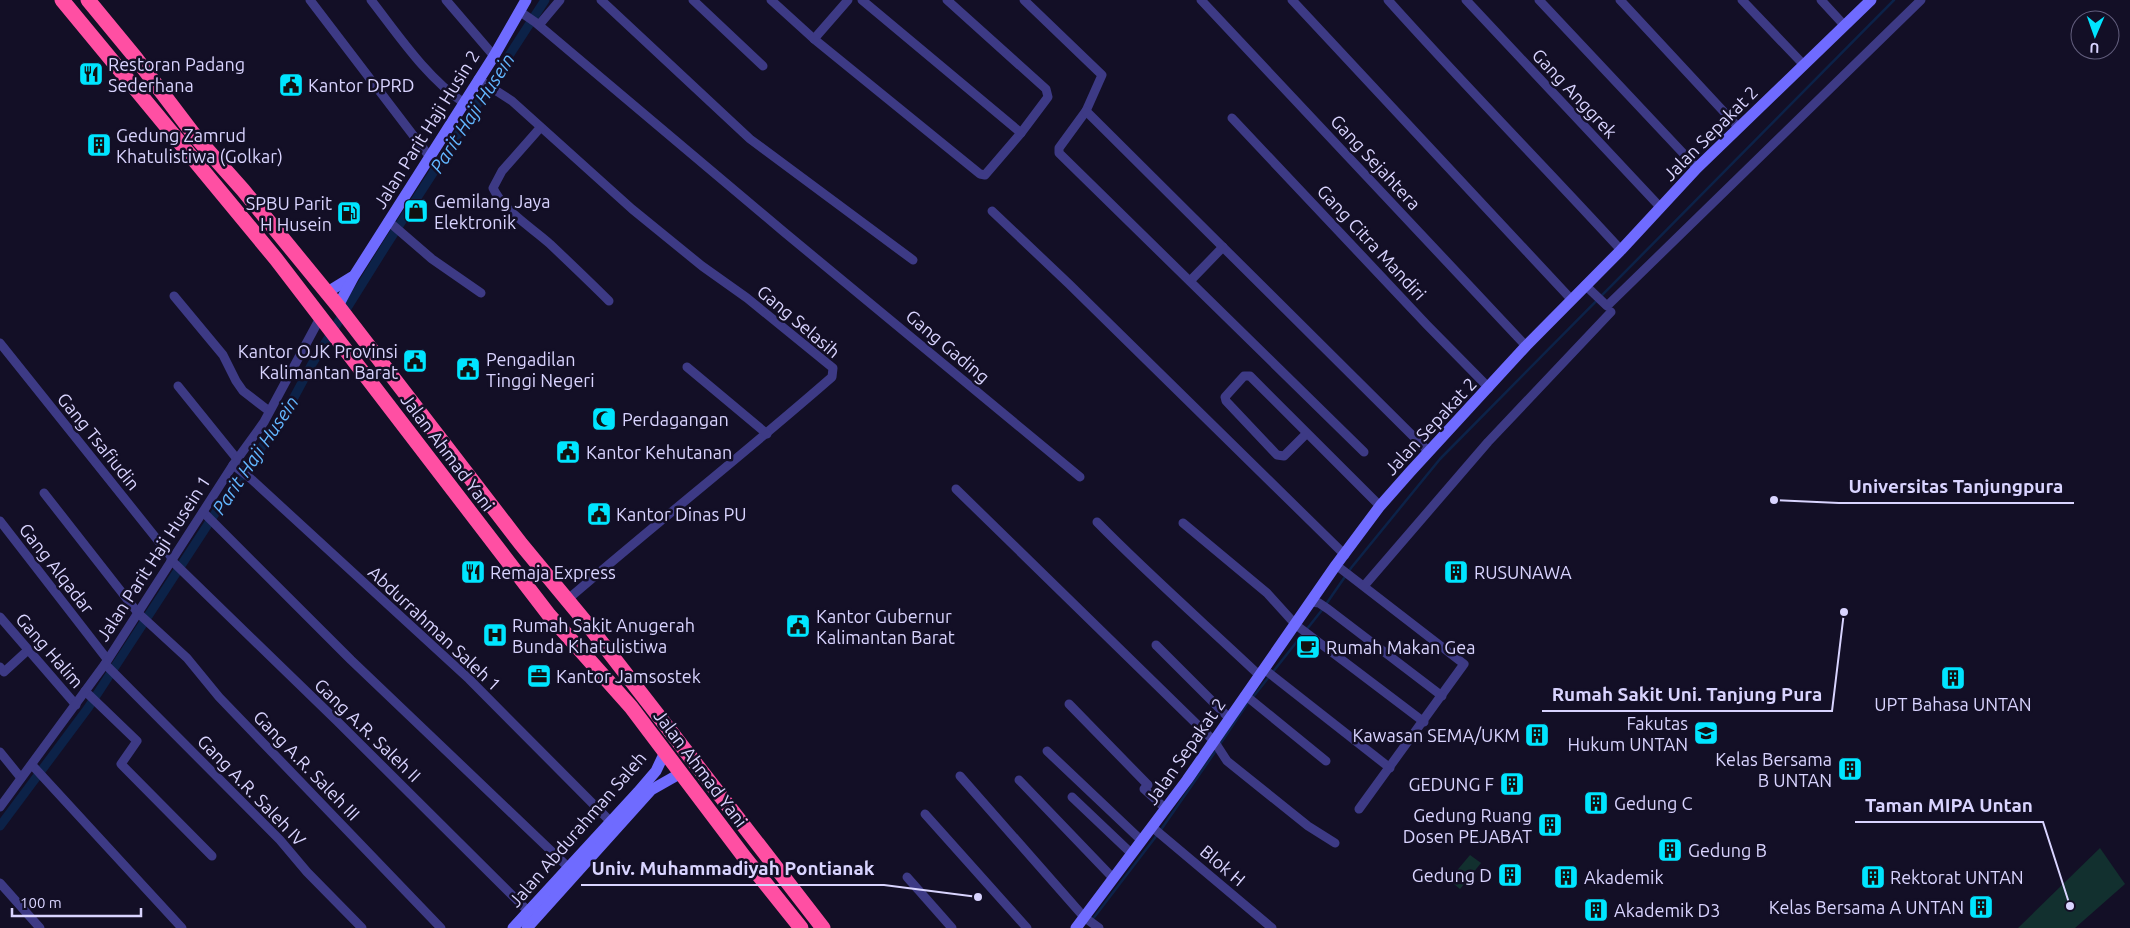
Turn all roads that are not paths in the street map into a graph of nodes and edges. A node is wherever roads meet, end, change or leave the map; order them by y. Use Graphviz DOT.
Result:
graph roads {
  1 [pos="62,0"];
  2 [pos="88,0"];
  3 [pos="310,0"];
  4 [pos="371,0"];
  5 [pos="446,0"];
  6 [pos="560,0"];
  7 [pos="601,0"];
  8 [pos="693,0"];
  9 [pos="771,0"];
  10 [pos="848,0"];
  11 [pos="862,0"];
  12 [pos="946,0"];
  13 [pos="1024,0"];
  14 [pos="1202,0"];
  15 [pos="1292,0"];
  16 [pos="1388,0"];
  17 [pos="1466,0"];
  18 [pos="1539,0"];
  19 [pos="1620,0"];
  20 [pos="1742,0"];
  21 [pos="1821,0"];
  22 [pos="1921,0"];
  23 [pos="1867,1"];
  24 [pos="524,5"];
  25 [pos="537,23"];
  26 [pos="1844,26"];
  27 [pos="814,39"];
  28 [pos="133,54"];
  29 [pos="494,56"];
  30 [pos="1803,64"];
  31 [pos="764,66"];
  32 [pos="116,67"];
  33 [pos="482,81"];
  34 [pos="464,103"];
  35 [pos="1086,111"];
  36 [pos="1232,118"];
  37 [pos="1738,127"];
  38 [pos="540,128"];
  39 [pos="1021,133"];
  40 [pos="429,156"];
  41 [pos="1697,168"];
  42 [pos="1661,208"];
  43 [pos="992,211"];
  44 [pos="389,221"];
  45 [pos="1223,248"];
  46 [pos="1621,250"];
  47 [pos="913,260"];
  48 [pos="354,276"];
  49 [pos="1190,282"];
  50 [pos="1589,289"];
  51 [pos="326,293"];
  52 [pos="480,293"];
  53 [pos="174,296"];
  54 [pos="1571,299"];
  55 [pos="609,301"];
  56 [pos="1611,312"];
  57 [pos="342,313"];
  58 [pos="328,328"];
  59 [pos="0,343"];
  60 [pos="1526,346"];
  61 [pos="687,367"];
  62 [pos="178,386"];
  63 [pos="1489,388"];
  64 [pos="269,411"];
  65 [pos="1307,433"];
  66 [pos="768,434"];
  67 [pos="1364,452"];
  68 [pos="1429,452"];
  69 [pos="236,465"];
  70 [pos="1080,477"];
  71 [pos="956,489"];
  72 [pos="44,493"];
  73 [pos="1380,506"];
  74 [pos="205,514"];
  75 [pos="0,521"];
  76 [pos="1097,522"];
  77 [pos="1184,523"];
  78 [pos="521,544"];
  79 [pos="1345,555"];
  80 [pos="505,557"];
  81 [pos="173,561"];
  82 [pos="1343,570"];
  83 [pos="184,572"];
  84 [pos="1364,586"];
  85 [pos="567,600"];
  86 [pos="1315,602"];
  87 [pos="140,614"];
  88 [pos="0,617"];
  89 [pos="1298,626"];
  90 [pos="1156,645"];
  91 [pos="28,650"];
  92 [pos="107,663"];
  93 [pos="0,667"];
  94 [pos="1263,672"];
  95 [pos="117,675"];
  96 [pos="87,693"];
  97 [pos="1442,696"];
  98 [pos="1249,699"];
  99 [pos="1069,704"];
  100 [pos="76,705"];
  101 [pos="1230,718"];
  102 [pos="1424,722"];
  103 [pos="1218,749"];
  104 [pos="1047,750"];
  105 [pos="0,752"];
  106 [pos="665,752"];
  107 [pos="1326,761"];
  108 [pos="34,768"];
  109 [pos="1390,768"];
  110 [pos="680,773"];
  111 [pos="960,776"];
  112 [pos="21,778"];
  113 [pos="1019,780"];
  114 [pos="1072,797"];
  115 [pos="0,807"];
  116 [pos="1166,809"];
  117 [pos="1359,809"];
  118 [pos="925,814"];
  119 [pos="622,816"];
  120 [pos="610,821"];
  121 [pos="1154,828"];
  122 [pos="1142,841"];
  123 [pos="1335,843"];
  124 [pos="1132,854"];
  125 [pos="212,856"];
  126 [pos="568,867"];
  127 [pos="907,877"];
  128 [pos="1113,878"];
  129 [pos="0,883"];
  130 [pos="528,911"];
  131 [pos="1087,924"];
  132 [pos="40,928"];
  133 [pos="182,928"];
  134 [pos="362,928"];
  135 [pos="441,928"];
  136 [pos="513,928"];
  137 [pos="527,928"];
  138 [pos="801,928"];
  139 [pos="823,928"];
  140 [pos="952,928"];
  141 [pos="1027,928"];
  142 [pos="1272,928"];
  1 -- 32 [label="highway, Jalan Ahmad Yani"];
  2 -- 28 [label="highway, Jalan Ahmad Yani"];
  3 -- 40 [label="street"];
  4 -- 34 [label="street"];
  5 -- 29 [label="street"];
  6 -- 25 [label="street"];
  7 -- 47 [label="street"];
  8 -- 31 [label="street"];
  9 -- 27 [label="street"];
  10 -- 27 [label="street"];
  11 -- 39 [label="street"];
  12 -- 39 [label="street"];
  13 -- 35 [label="street"];
  14 -- 60 [label="street, Gang Sejahtera"];
  15 -- 54 [label="street"];
  16 -- 46 [label="street"];
  17 -- 42 [label="street, Gang Anggrek"];
  18 -- 41 [label="street"];
  19 -- 37 [label="street"];
  20 -- 30 [label="street"];
  21 -- 26 [label="street"];
  22 -- 50 [label="street"];
  23 -- 26 [label="street, Jalan Sepakat 2"];
  24 -- 25 [label="street, Gang Gading"];
  24 -- 29 [label="street, Jalan Parit Haji Husin 2"];
  25 -- 70 [label="street, Gang Gading"];
  26 -- 30 [label="street, Jalan Sepakat 2"];
  27 -- 39 [label="street"];
  28 -- 32 [label="highway"];
  28 -- 51 [label="highway, Jalan Ahmad Yani"];
  29 -- 33 [label="street, Jalan Parit Haji Husin 2"];
  30 -- 37 [label="street, Jalan Sepakat 2"];
  32 -- 58 [label="highway, Jalan Ahmad Yani"];
  33 -- 34 [label="street, Jalan Parit Haji Husin 2"];
  33 -- 38 [label="street, Gang Selasih"];
  34 -- 40 [label="street, Jalan Parit Haji Husin 2"];
  35 -- 45 [label="street"];
  35 -- 49 [label="street"];
  36 -- 63 [label="street, Gang Citra Mandiri"];
  37 -- 41 [label="street, Jalan Sepakat 2"];
  38 -- 55 [label="street"];
  38 -- 66 [label="street, Gang Selasih"];
  40 -- 44 [label="street, Jalan Parit Haji Husin 2"];
  41 -- 42 [label="street, Jalan Sepakat 2"];
  42 -- 46 [label="street, Jalan Sepakat 2"];
  43 -- 79 [label="street"];
  44 -- 48 [label="street, Jalan Parit Haji Husin 2"];
  44 -- 52 [label="street"];
  45 -- 49 [label="street"];
  45 -- 68 [label="street"];
  46 -- 50 [label="street, Jalan Sepakat 2"];
  48 -- 51 [label="street"];
  48 -- 57 [label="street, Jalan Parit Haji Husin 2"];
  49 -- 67 [label="street"];
  50 -- 54 [label="street, Jalan Sepakat 2"];
  51 -- 57 [label="highway, Jalan Ahmad Yani"];
  53 -- 64 [label="street"];
  54 -- 60 [label="street, Jalan Sepakat 2"];
  56 -- 84 [label="street"];
  57 -- 78 [label="highway, Jalan Ahmad Yani"];
  58 -- 64 [label="street, Jalan Parit Haji Husein 1"];
  58 -- 80 [label="highway, Jalan Ahmad Yani"];
  59 -- 81 [label="street, Gang Tsafiudin"];
  60 -- 63 [label="street, Jalan Sepakat 2"];
  61 -- 66 [label="street"];
  62 -- 69 [label="street, Abdurrahman Saleh 1"];
  63 -- 68 [label="street, Jalan Sepakat 2"];
  64 -- 69 [label="street, Jalan Parit Haji Husein 1"];
  65 -- 65 [label="street"];
  65 -- 73 [label="street"];
  66 -- 85 [label="street, Gang Selasih"];
  68 -- 73 [label="street, Jalan Sepakat 2"];
  69 -- 74 [label="street, Jalan Parit Haji Husein 1"];
  69 -- 120 [label="street, Abdurrahman Saleh 1"];
  71 -- 103 [label="street"];
  72 -- 87 [label="street, Gang A.R. Saleh III"];
  73 -- 79 [label="street, Jalan Sepakat 2"];
  74 -- 81 [label="street, Jalan Parit Haji Husein 1"];
  74 -- 126 [label="street"];
  75 -- 92 [label="street, Gang Alqadar"];
  76 -- 94 [label="street"];
  77 -- 89 [label="street"];
  78 -- 80 [label="highway"];
  78 -- 85 [label="highway, Jalan Ahmad Yani"];
  79 -- 82 [label="street, Jalan Sepakat 2"];
  80 -- 106 [label="highway, Jalan Ahmad Yani"];
  81 -- 83 [label="street, Gang Tsafiudin"];
  81 -- 87 [label="street, Jalan Parit Haji Husein 1"];
  82 -- 84 [label="street"];
  82 -- 86 [label="street, Jalan Sepakat 2"];
  83 -- 130 [label="street, Gang A.R. Saleh II"];
  84 -- 97 [label="street"];
  85 -- 139 [label="highway, Jalan Ahmad Yani"];
  86 -- 89 [label="street, Jalan Sepakat 2"];
  86 -- 97 [label="street"];
  87 -- 92 [label="street, Jalan Parit Haji Husein 1"];
  87 -- 135 [label="street, Gang A.R. Saleh III"];
  88 -- 91 [label="street, Gang Halim"];
  89 -- 94 [label="street, Jalan Sepakat 2"];
  89 -- 102 [label="street"];
  90 -- 101 [label="street"];
  91 -- 93 [label="street"];
  91 -- 100 [label="street, Gang Halim"];
  92 -- 95 [label="street, Gang Alqadar"];
  92 -- 96 [label="street, Jalan Parit Haji Husein 1"];
  94 -- 98 [label="street, Jalan Sepakat 2"];
  94 -- 109 [label="street"];
  95 -- 134 [label="street, Gang A.R. Saleh IV"];
  96 -- 100 [label="street, Jalan Parit Haji Husein 1"];
  96 -- 125 [label="street"];
  97 -- 102 [label="street"];
  98 -- 101 [label="street, Jalan Sepakat 2"];
  98 -- 107 [label="street"];
  99 -- 116 [label="street"];
  100 -- 108 [label="street, Jalan Parit Haji Husein 1"];
  101 -- 103 [label="street, Jalan Sepakat 2"];
  102 -- 109 [label="street"];
  103 -- 116 [label="street, Jalan Sepakat 2"];
  103 -- 123 [label="street"];
  104 -- 122 [label="street"];
  105 -- 112 [label="street"];
  106 -- 110 [label="highway, Jalan Ahmad Yani"];
  106 -- 119 [label="street, Jalan Abdurahman Saleh"];
  108 -- 112 [label="street, Jalan Parit Haji Husein 1"];
  108 -- 133 [label="street"];
  109 -- 117 [label="street"];
  110 -- 119 [label="street, Jalan Abdurahman Saleh"];
  110 -- 138 [label="highway, Jalan Ahmad Yani"];
  111 -- 131 [label="street"];
  112 -- 115 [label="street, Jalan Parit Haji Husein 1"];
  113 -- 128 [label="street"];
  114 -- 124 [label="street"];
  116 -- 121 [label="street, Jalan Sepakat 2"];
  118 -- 141 [label="street"];
  119 -- 120 [label="street, Jalan Abdurahman Saleh"];
  119 -- 137 [label="street, Jalan Abdurahman Saleh"];
  120 -- 126 [label="street, Jalan Abdurahman Saleh"];
  121 -- 122 [label="street, Jalan Sepakat 2"];
  121 -- 142 [label="street, Blok H"];
  122 -- 124 [label="street, Jalan Sepakat 2"];
  124 -- 128 [label="street, Jalan Sepakat 2"];
  126 -- 130 [label="street, Jalan Abdurahman Saleh"];
  127 -- 140 [label="street"];
  128 -- 131 [label="street, Jalan Sepakat 2"];
  129 -- 132 [label="street"];
  130 -- 136 [label="street, Jalan Abdurahman Saleh"];
}
